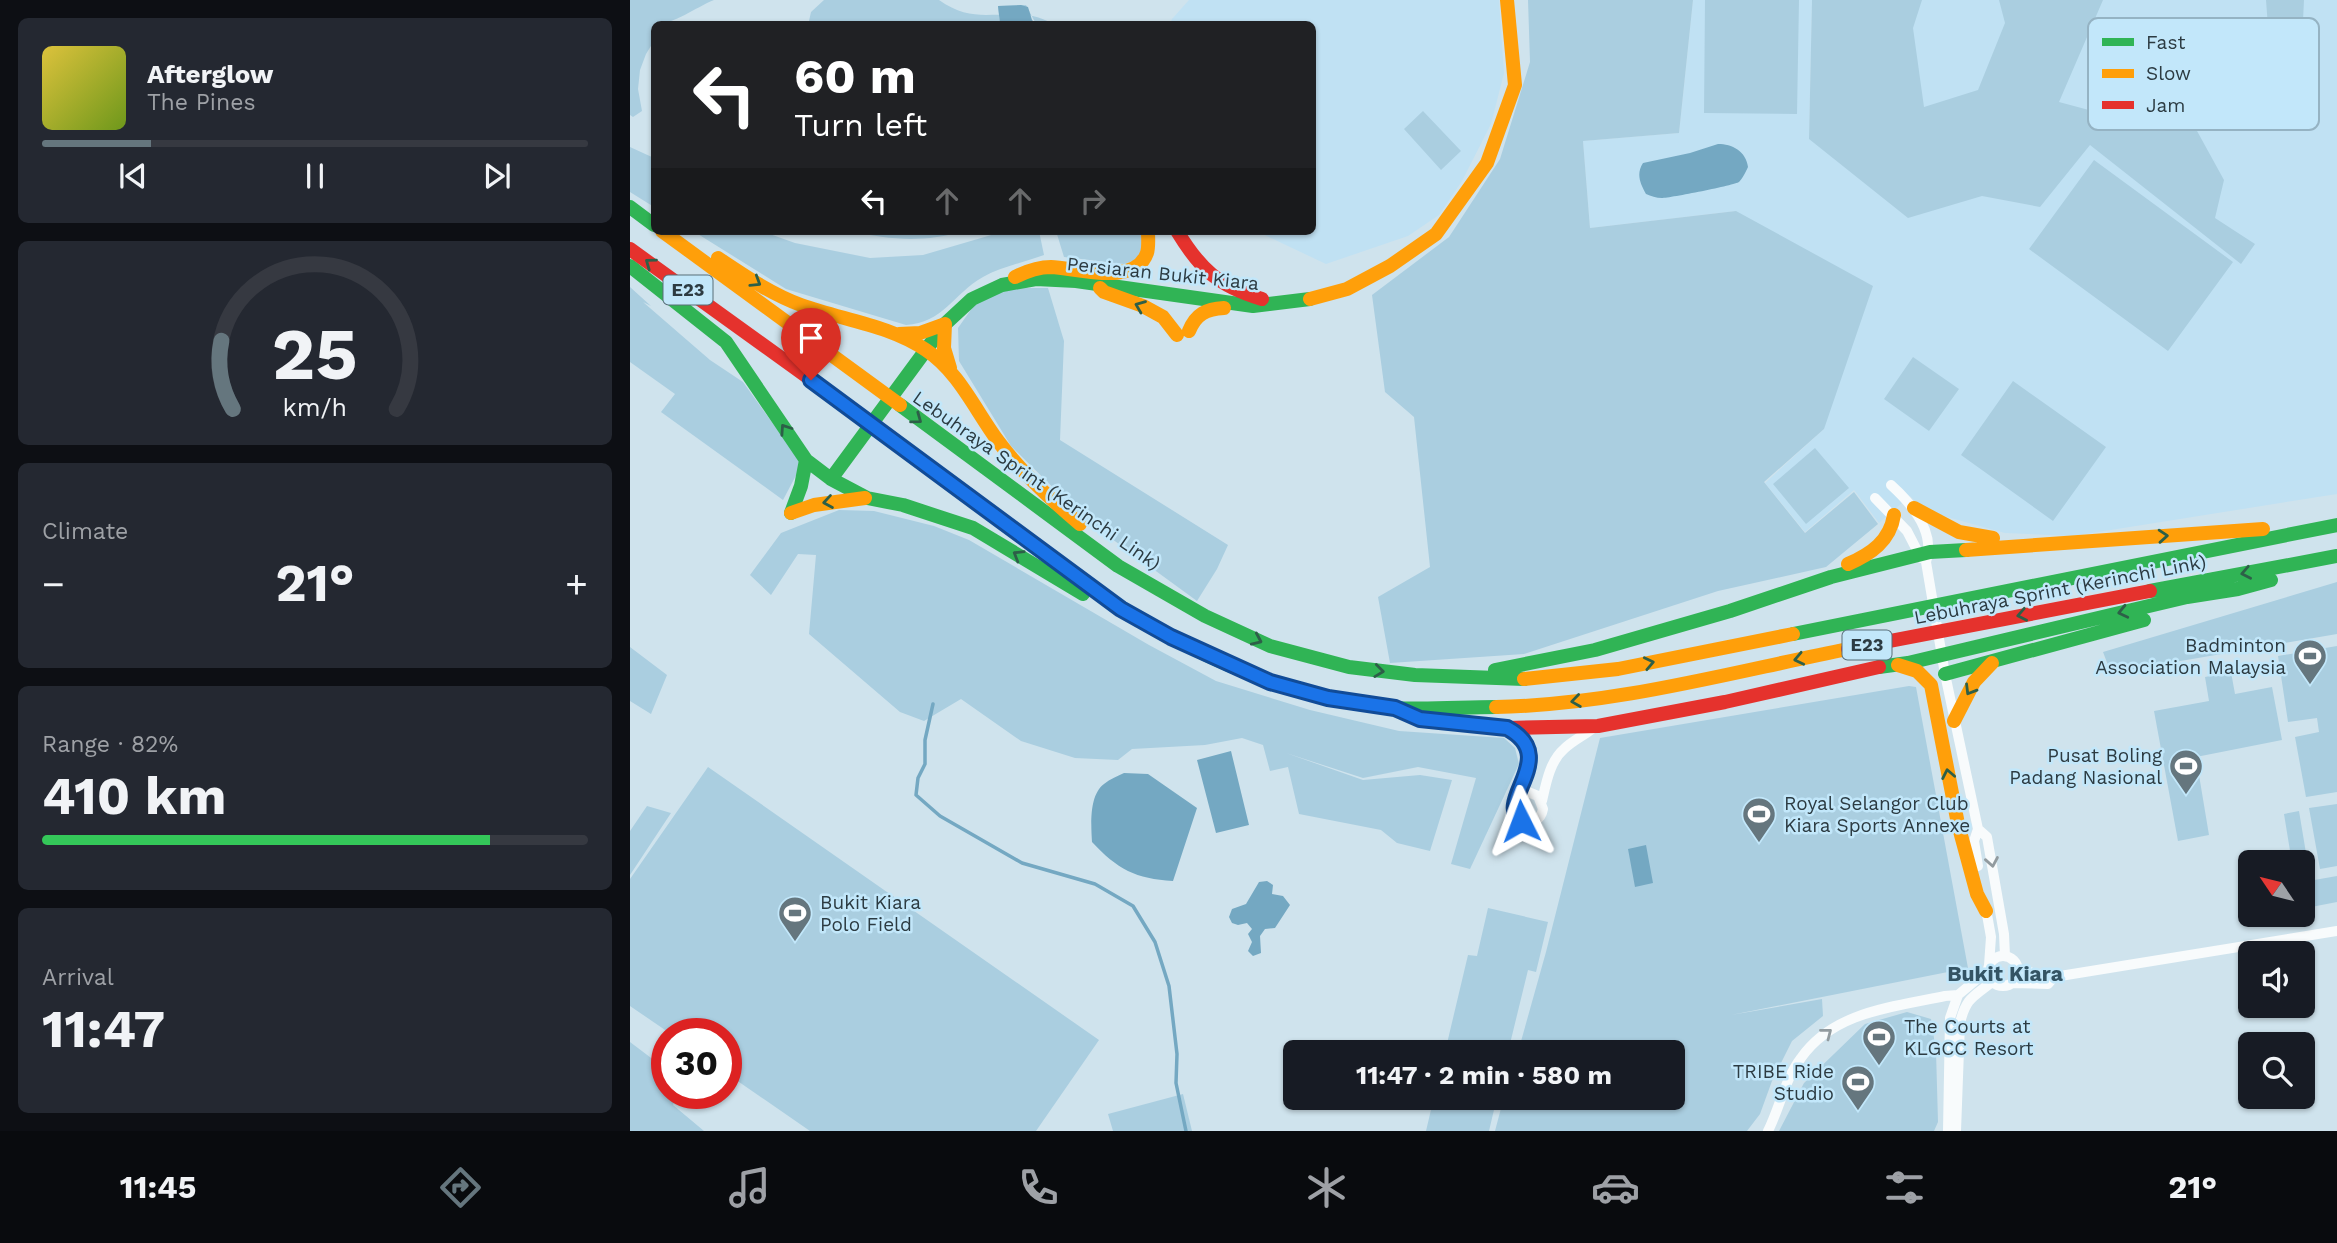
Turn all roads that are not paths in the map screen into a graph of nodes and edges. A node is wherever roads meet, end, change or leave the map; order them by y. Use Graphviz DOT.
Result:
graph roads {
  1 [pos="1507,0"];
  2 [pos="630,205"];
  3 [pos="651,216"];
  4 [pos="651,222"];
  5 [pos="667,235"];
  6 [pos="680,235"];
  7 [pos="1149,235"];
  8 [pos="1179,235"];
  9 [pos="630,249"];
  10 [pos="630,266"];
  11 [pos="1002,285"];
  12 [pos="1097,285"];
  13 [pos="1197,298"];
  14 [pos="1274,302"];
  15 [pos="1253,306"];
  16 [pos="945,324"];
  17 [pos="1183,328"];
  18 [pos="894,334"];
  19 [pos="926,350"];
  20 [pos="950,368"];
  21 [pos="806,460"];
  22 [pos="831,479"];
  23 [pos="1891,485"];
  24 [pos="867,498"];
  25 [pos="1875,498"];
  26 [pos="1914,508"];
  27 [pos="1894,515"];
  28 [pos="2337,524"];
  29 [pos="2021,545"];
  30 [pos="2337,556"];
  31 [pos="1926,560"];
  32 [pos="2337,563"];
  33 [pos="1831,577"];
  34 [pos="2238,589"];
  35 [pos="1121,609"];
  36 [pos="1205,616"];
  37 [pos="1993,662"];
  38 [pos="1897,665"];
  39 [pos="1945,674"];
  40 [pos="1459,676"];
  41 [pos="1395,708"];
  42 [pos="1954,721"];
  43 [pos="1598,726"];
  44 [pos="1507,728"];
  45 [pos="1517,797"];
  46 [pos="1542,801"];
  47 [pos="1978,830"];
  48 [pos="1986,911"];
  49 [pos="2337,931"];
  50 [pos="2005,956"];
  51 [pos="1988,968"];
  52 [pos="2018,970"];
  53 [pos="2054,977"];
  54 [pos="1992,982"];
  55 [pos="2012,984"];
  56 [pos="1958,995"];
  57 [pos="1768,1131"];
  58 [pos="1948,1131"];
  59 [pos="1956,1131"];
  1 -- 14 [label="main road, Persiaran Bukit Kiara"];
  2 -- 3 [label="main road"];
  2 -- 4 [label="main road"];
  5 -- 36 [label="main road, Lebuhraya Sprint (Kerinchi Link) / E23, one-way"];
  6 -- 18 [label="main road, one-way"];
  7 -- 11 [label="main road"];
  8 -- 14 [label="main road"];
  35 -- 9 [label="main road, Lebuhraya Sprint (Kerinchi Link) / E23, one-way"];
  21 -- 10 [label="main road, one-way"];
  11 -- 12 [label="main road, Persiaran Bukit Kiara"];
  11 -- 16 [label="main road, Persiaran Bukit Kiara"];
  12 -- 13 [label="main road, Persiaran Bukit Kiara"];
  17 -- 12 [label="main road, one-way"];
  13 -- 15 [label="main road, Persiaran Bukit Kiara"];
  13 -- 17 [label="main road"];
  14 -- 15 [label="main road, Persiaran Bukit Kiara"];
  15 -- 17 [label="main road"];
  16 -- 18 [label="main road"];
  16 -- 19 [label="main road, Persiaran Bukit Kiara"];
  16 -- 20 [label="main road"];
  18 -- 19 [label="main road"];
  19 -- 20 [label="main road"];
  19 -- 22 [label="main road, Persiaran Bukit Kiara"];
  20 -- 36 [label="main road"];
  21 -- 22 [label="main road"];
  24 -- 21 [label="main road, one-way"];
  22 -- 24 [label="main road"];
  23 -- 26 [label="street"];
  35 -- 24 [label="main road, one-way"];
  25 -- 27 [label="street"];
  26 -- 29 [label="main road"];
  26 -- 31 [label="street"];
  27 -- 31 [label="street"];
  27 -- 33 [label="main road"];
  29 -- 28 [label="main road, one-way"];
  40 -- 28 [label="main road, Lebuhraya Sprint (Kerinchi Link) / E23, one-way"];
  29 -- 31 [label="main road"];
  30 -- 41 [label="main road, Lebuhraya Sprint (Kerinchi Link) / E23, one-way"];
  31 -- 33 [label="main road"];
  31 -- 39 [label="street"];
  32 -- 34 [label="main road"];
  33 -- 40 [label="main road"];
  34 -- 37 [label="main road"];
  34 -- 38 [label="main road, one-way"];
  35 -- 41 [label="main road, Lebuhraya Sprint (Kerinchi Link) / E23"];
  36 -- 40 [label="main road, Lebuhraya Sprint (Kerinchi Link) / E23, one-way"];
  37 -- 39 [label="main road"];
  37 -- 42 [label="main road, one-way"];
  38 -- 43 [label="main road"];
  48 -- 38 [label="main road, one-way"];
  39 -- 42 [label="street"];
  41 -- 44 [label="main road"];
  42 -- 47 [label="street"];
  43 -- 44 [label="main road"];
  43 -- 46 [label="street"];
  44 -- 45 [label="street"];
  45 -- 46 [label="street"];
  45 -- 46 [label="street"];
  47 -- 48 [label="street"];
  47 -- 50 [label="street, one-way"];
  48 -- 51 [label="street"];
  49 -- 53 [label="street"];
  50 -- 51 [label="street"];
  50 -- 52 [label="street"];
  51 -- 54 [label="street"];
  51 -- 56 [label="street"];
  52 -- 53 [label="street"];
  52 -- 55 [label="street"];
  53 -- 55 [label="street"];
  54 -- 55 [label="street"];
  54 -- 59 [label="street"];
  57 -- 56 [label="street, one-way"];
  56 -- 58 [label="street"];
}
